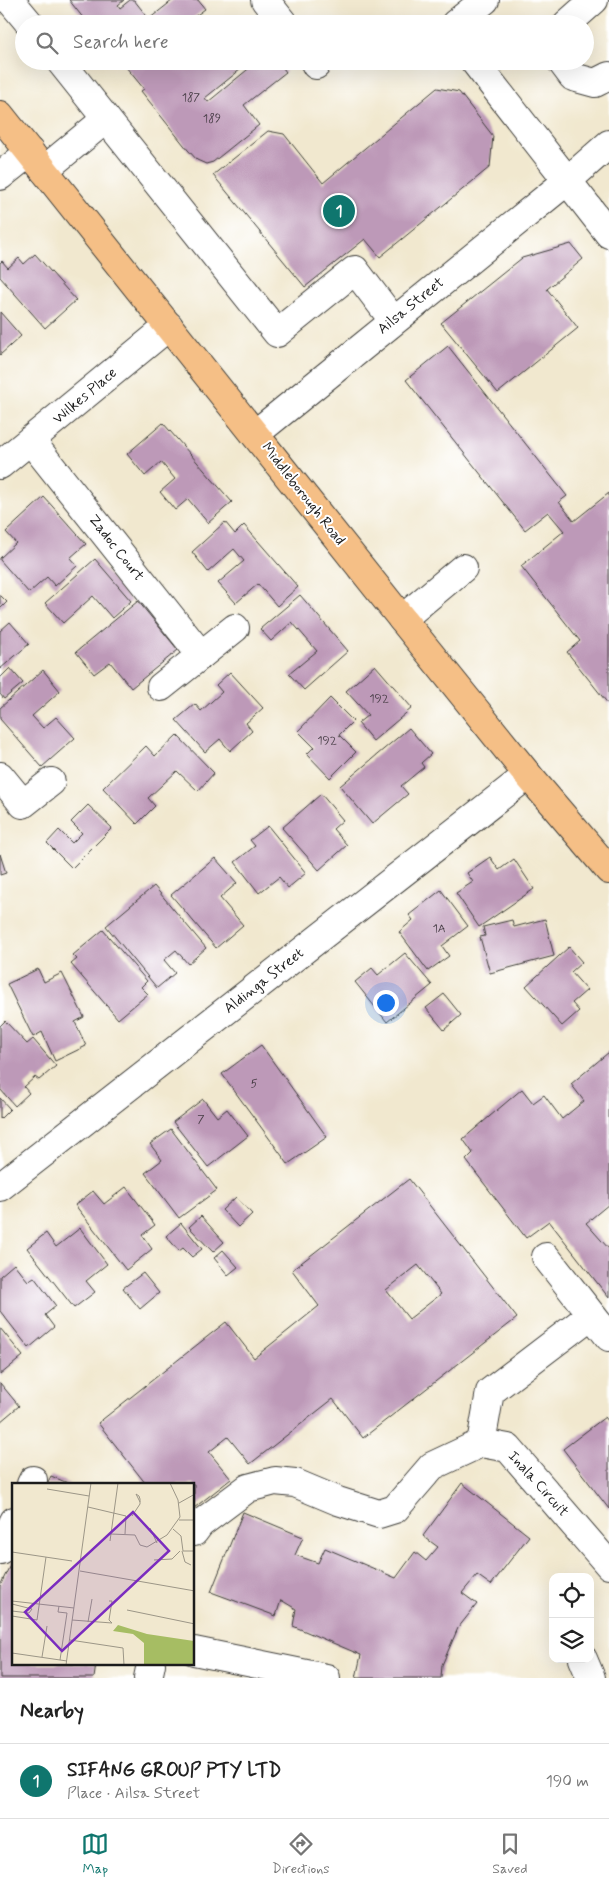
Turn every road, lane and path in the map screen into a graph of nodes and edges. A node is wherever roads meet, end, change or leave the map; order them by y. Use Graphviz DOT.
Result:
graph roads {
  1 [pos="10,0"];
  2 [pos="265,0"];
  3 [pos="485,0"];
  4 [pos="594,0"];
  5 [pos="22,15"];
  6 [pos="277,15"];
  7 [pos="466,15"];
  8 [pos="577,15"];
  9 [pos="67,70"];
  10 [pos="481,70"];
  11 [pos="568,70"];
  12 [pos="609,76"];
  13 [pos="0,115"];
  14 [pos="106,119"];
  15 [pos="609,144"];
  16 [pos="37,161"];
  17 [pos="0,176"];
  18 [pos="567,181"];
  19 [pos="609,234"];
  20 [pos="394,320"];
  21 [pos="169,326"];
  22 [pos="255,434"];
  23 [pos="31,441"];
  24 [pos="0,465"];
  25 [pos="463,568"];
  26 [pos="402,619"];
  27 [pos="235,628"];
  28 [pos="201,655"];
  29 [pos="161,688"];
  30 [pos="528,775"];
  31 [pos="0,776"];
  32 [pos="51,782"];
  33 [pos="609,870"];
  34 [pos="0,1187"];
  35 [pos="546,1257"];
  36 [pos="591,1315"];
  37 [pos="609,1338"];
  38 [pos="481,1443"];
  39 [pos="12,1525"];
  40 [pos="195,1531"];
  41 [pos="0,1550"];
  42 [pos="609,1565"];
  43 [pos="195,1651"];
  44 [pos="585,1663"];
  45 [pos="326,1678"];
  46 [pos="591,1678"];
  1 -- 5 [label="street"];
  2 -- 6 [label="street"];
  3 -- 7 [label="street"];
  4 -- 8 [label="street"];
  9 -- 14 [label="street"];
  10 -- 18 [label="street"];
  11 -- 12 [label="street"];
  13 -- 16 [label="main road, Middleborough Road"];
  14 -- 16 [label="street"];
  14 -- 20 [label="street"];
  15 -- 18 [label="street, Ailsa Street"];
  16 -- 17 [label="street"];
  16 -- 21 [label="main road, Middleborough Road"];
  18 -- 19 [label="street"];
  18 -- 20 [label="street, Ailsa Street"];
  20 -- 22 [label="street, Ailsa Street"];
  21 -- 22 [label="main road, Middleborough Road"];
  21 -- 23 [label="street, Wilkes Place"];
  22 -- 26 [label="main road, Middleborough Road"];
  23 -- 24 [label="street, Wilkes Place"];
  23 -- 28 [label="street, Zadoc Court"];
  25 -- 26 [label="street"];
  26 -- 30 [label="main road, Middleborough Road"];
  27 -- 28 [label="street"];
  28 -- 29 [label="street"];
  30 -- 33 [label="main road, Middleborough Road"];
  30 -- 34 [label="street, Aldinga Street"];
  31 -- 32 [label="street"];
  35 -- 36 [label="street"];
  36 -- 37 [label="street"];
  36 -- 38 [label="street"];
  38 -- 40 [label="street"];
  38 -- 42 [label="street, Inala Circuit"];
  39 -- 41 [label="street"];
  43 -- 45 [label="street"];
  44 -- 46 [label="street"];
}
